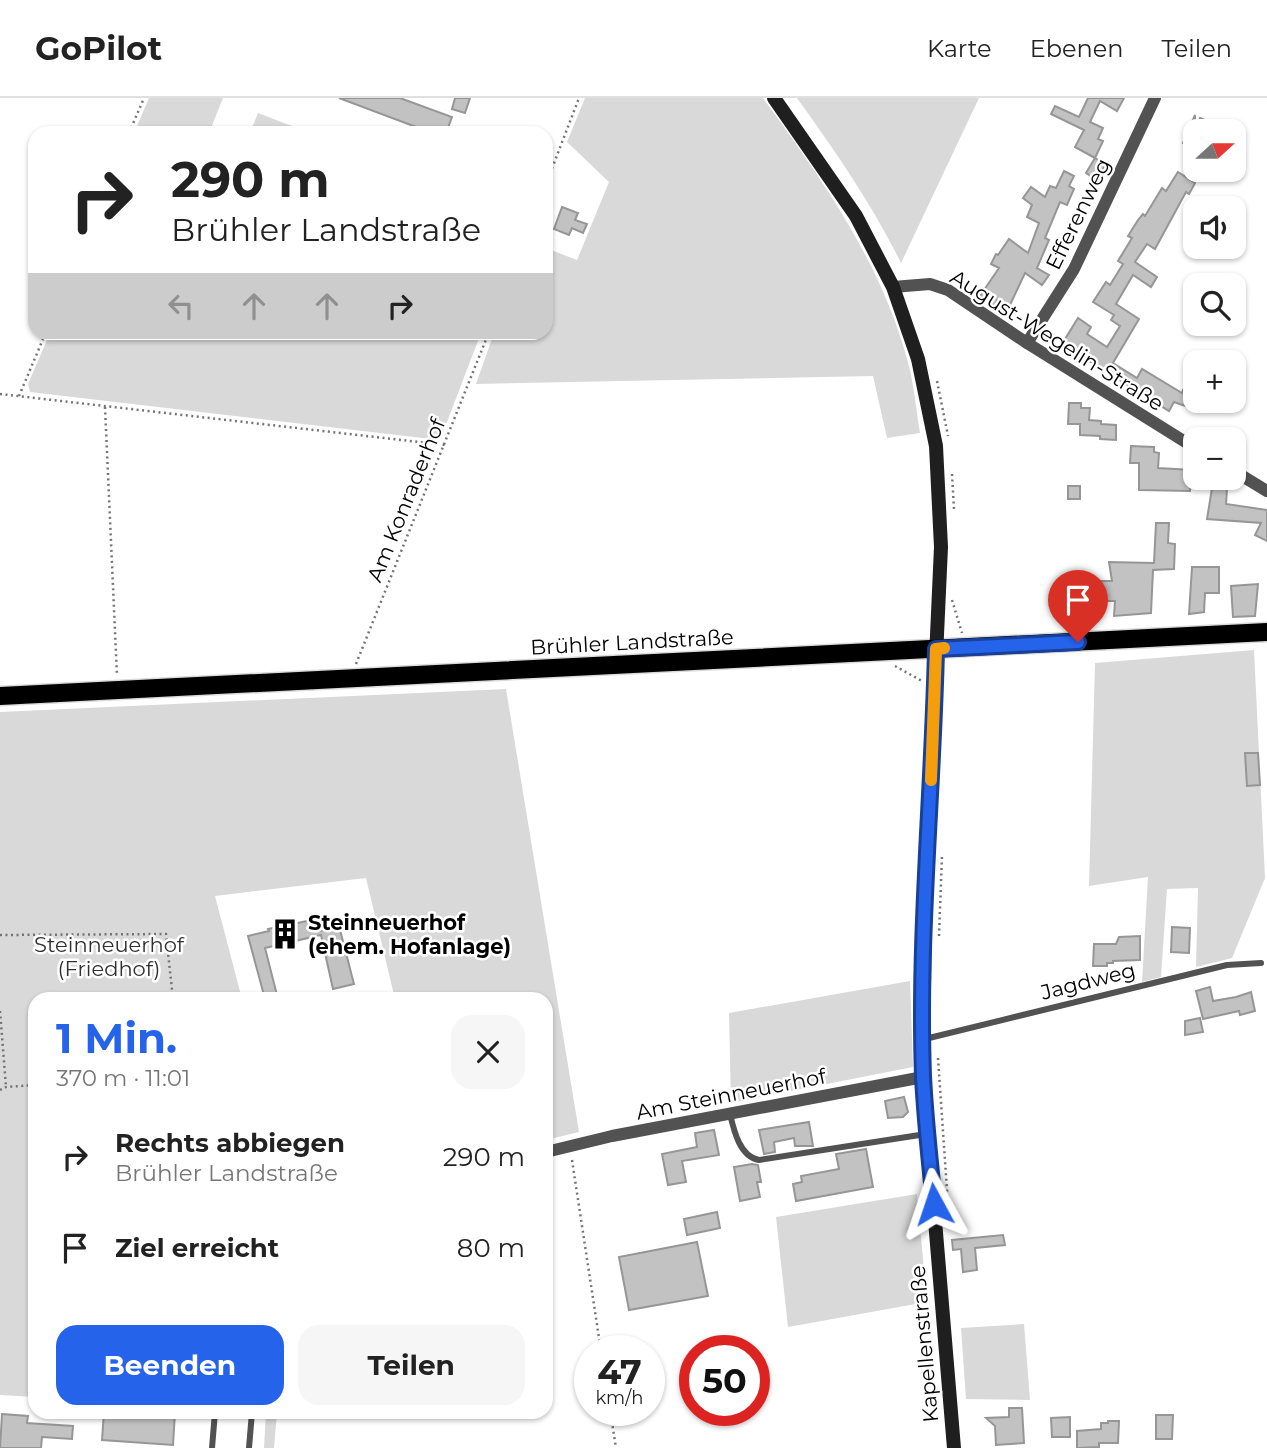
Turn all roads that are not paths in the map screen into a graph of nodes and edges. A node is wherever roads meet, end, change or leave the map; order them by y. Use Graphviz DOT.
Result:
graph roads {
  1 [pos="774,98"];
  2 [pos="1155,98"];
  3 [pos="893,287"];
  4 [pos="1027,343"];
  5 [pos="1183,440"];
  6 [pos="1246,478"];
  7 [pos="1267,491"];
  8 [pos="1267,632"];
  9 [pos="936,649"];
  10 [pos="0,696"];
  11 [pos="1261,963"];
  12 [pos="930,1038"];
  13 [pos="923,1077"];
  14 [pos="730,1114"];
  15 [pos="928,1133"];
  16 [pos="553,1150"];
  17 [pos="214,1419"];
  18 [pos="252,1419"];
  19 [pos="212,1448"];
  20 [pos="250,1448"];
  21 [pos="954,1448"];
  1 -- 3 [label="main road, Kapellenstraße"];
  2 -- 4 [label="street, Efferenweg"];
  3 -- 4 [label="street, August-Wegelin-Straße"];
  3 -- 9 [label="main road, Kapellenstraße"];
  4 -- 5 [label="street, August-Wegelin-Straße"];
  6 -- 7 [label="street"];
  8 -- 9 [label="main road, Brühler Landstraße"];
  9 -- 10 [label="main road, Brühler Landstraße"];
  9 -- 12 [label="main road, Kapellenstraße"];
  11 -- 12 [label="lane, Jagdweg"];
  12 -- 13 [label="main road, Kapellenstraße"];
  13 -- 14 [label="street, Am Steinneuerhof"];
  13 -- 15 [label="main road, Kapellenstraße"];
  14 -- 15 [label="lane"];
  14 -- 16 [label="street, Am Steinneuerhof"];
  15 -- 21 [label="main road, Kapellenstraße"];
  17 -- 19 [label="lane"];
  18 -- 20 [label="lane"];
}
